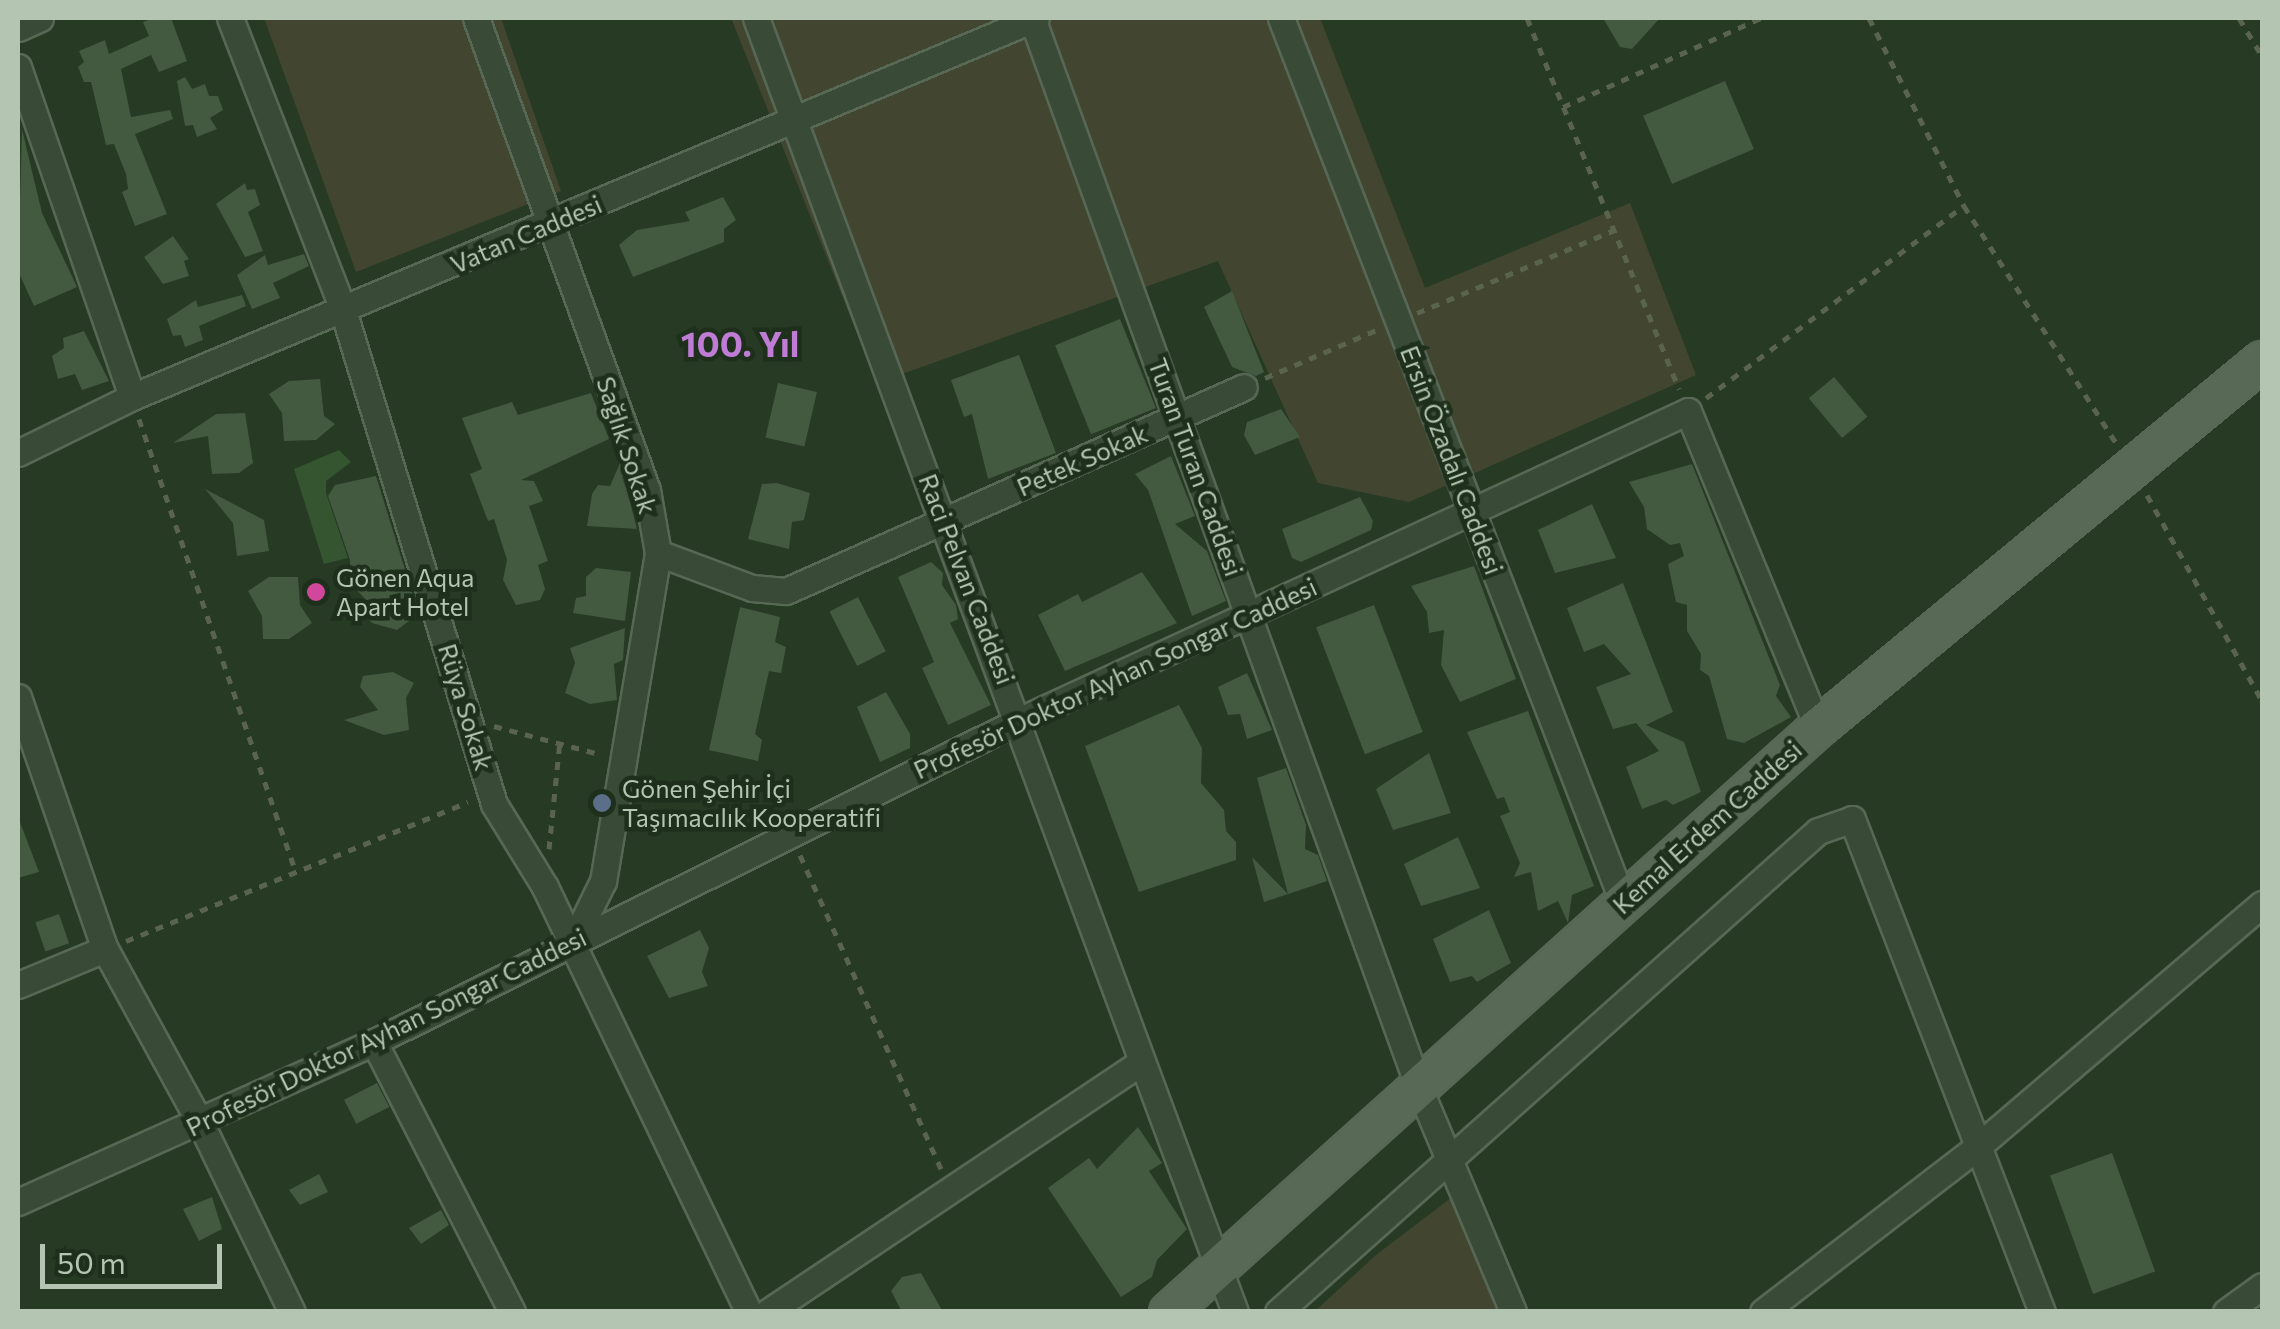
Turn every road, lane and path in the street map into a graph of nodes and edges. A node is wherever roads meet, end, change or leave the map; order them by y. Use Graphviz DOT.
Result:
graph roads {
  1 [pos="40,18"];
  2 [pos="230,18"];
  3 [pos="476,18"];
  4 [pos="756,18"];
  5 [pos="1034,18"];
  6 [pos="1281,18"];
  7 [pos="1527,18"];
  8 [pos="1761,18"];
  9 [pos="1869,18"];
  10 [pos="2240,18"];
  11 [pos="18,28"];
  12 [pos="2262,56"];
  13 [pos="18,67"];
  14 [pos="1564,107"];
  15 [pos="793,117"];
  16 [pos="1964,206"];
  17 [pos="550,225"];
  18 [pos="1614,230"];
  19 [pos="344,310"];
  20 [pos="1398,321"];
  21 [pos="2256,372"];
  22 [pos="1244,387"];
  23 [pos="132,397"];
  24 [pos="1688,411"];
  25 [pos="1178,416"];
  26 [pos="18,454"];
  27 [pos="2132,468"];
  28 [pos="1472,509"];
  29 [pos="945,522"];
  30 [pos="658,553"];
  31 [pos="1250,613"];
  32 [pos="18,697"];
  33 [pos="2262,701"];
  34 [pos="1020,720"];
  35 [pos="471,722"];
  36 [pos="1818,728"];
  37 [pos="560,741"];
  38 [pos="622,763"];
  39 [pos="491,793"];
  40 [pos="791,834"];
  41 [pos="296,872"];
  42 [pos="545,887"];
  43 [pos="1623,902"];
  44 [pos="2262,904"];
  45 [pos="572,942"];
  46 [pos="105,950"];
  47 [pos="18,985"];
  48 [pos="374,1042"];
  49 [pos="1139,1064"];
  50 [pos="1419,1088"];
  51 [pos="201,1124"];
  52 [pos="1975,1149"];
  53 [pos="1453,1156"];
  54 [pos="950,1190"];
  55 [pos="20,1195"];
  56 [pos="1216,1268"];
  57 [pos="2262,1286"];
  58 [pos="292,1312"];
  59 [pos="512,1312"];
  60 [pos="749,1312"];
  61 [pos="768,1312"];
  62 [pos="1169,1312"];
  63 [pos="1235,1312"];
  64 [pos="1278,1312"];
  65 [pos="1512,1312"];
  66 [pos="1763,1312"];
  67 [pos="2042,1312"];
  68 [pos="2226,1312"];
  1 -- 11 [label="street"];
  2 -- 19 [label="street, Rüya Sokak"];
  3 -- 17 [label="street, Sağlık Sokak"];
  4 -- 15 [label="street, Raci Pelvan Caddesi"];
  5 -- 15 [label="street, Vatan Caddesi"];
  5 -- 25 [label="street, Turan Turan Caddesi"];
  6 -- 20 [label="street, Ersin Özadalı Caddesi"];
  7 -- 14 [label="path"];
  8 -- 14 [label="path"];
  9 -- 16 [label="path"];
  10 -- 12 [label="path"];
  13 -- 23 [label="street"];
  14 -- 18 [label="path"];
  15 -- 17 [label="street, Vatan Caddesi"];
  15 -- 29 [label="street, Raci Pelvan Caddesi"];
  16 -- 24 [label="path"];
  16 -- 27 [label="path"];
  17 -- 19 [label="street, Vatan Caddesi"];
  17 -- 30 [label="street, Sağlık Sokak"];
  18 -- 20 [label="path"];
  18 -- 24 [label="path"];
  19 -- 23 [label="street, Vatan Caddesi"];
  19 -- 35 [label="street, Rüya Sokak"];
  20 -- 22 [label="path"];
  20 -- 28 [label="street, Ersin Özadalı Caddesi"];
  21 -- 27 [label="main road, Kemal Erdem Caddesi"];
  22 -- 25 [label="street, Petek Sokak"];
  23 -- 26 [label="street, Vatan Caddesi"];
  23 -- 41 [label="path"];
  24 -- 28 [label="street, Profesör Doktor Ayhan Songar Caddesi"];
  24 -- 36 [label="street"];
  25 -- 29 [label="street, Petek Sokak"];
  25 -- 31 [label="street, Turan Turan Caddesi"];
  27 -- 33 [label="path"];
  27 -- 36 [label="main road, Kemal Erdem Caddesi"];
  28 -- 31 [label="street, Profesör Doktor Ayhan Songar Caddesi"];
  28 -- 43 [label="street, Ersin Özadalı Caddesi"];
  29 -- 30 [label="street, Petek Sokak"];
  29 -- 34 [label="street, Raci Pelvan Caddesi"];
  30 -- 38 [label="street, Sağlık Sokak"];
  31 -- 34 [label="street, Profesör Doktor Ayhan Songar Caddesi"];
  31 -- 50 [label="street, Turan Turan Caddesi"];
  32 -- 46 [label="street"];
  34 -- 40 [label="street, Profesör Doktor Ayhan Songar Caddesi"];
  34 -- 49 [label="street, Raci Pelvan Caddesi"];
  35 -- 37 [label="path"];
  35 -- 39 [label="street, Rüya Sokak"];
  36 -- 43 [label="main road, Kemal Erdem Caddesi"];
  37 -- 38 [label="path"];
  37 -- 42 [label="path"];
  38 -- 45 [label="street, Sağlık Sokak"];
  39 -- 41 [label="path"];
  39 -- 42 [label="street, Rüya Sokak"];
  40 -- 45 [label="street, Profesör Doktor Ayhan Songar Caddesi"];
  40 -- 54 [label="path"];
  41 -- 46 [label="path"];
  42 -- 45 [label="street, Rüya Sokak"];
  43 -- 50 [label="main road, Kemal Erdem Caddesi"];
  44 -- 52 [label="street"];
  45 -- 48 [label="street, Profesör Doktor Ayhan Songar Caddesi"];
  45 -- 60 [label="street, Rüya Sokak"];
  46 -- 47 [label="street"];
  46 -- 51 [label="street"];
  48 -- 51 [label="street, Profesör Doktor Ayhan Songar Caddesi"];
  48 -- 59 [label="street"];
  49 -- 54 [label="street"];
  49 -- 56 [label="street, Raci Pelvan Caddesi"];
  50 -- 53 [label="street, Turan Turan Caddesi"];
  50 -- 56 [label="main road, Kemal Erdem Caddesi"];
  51 -- 55 [label="street, Profesör Doktor Ayhan Songar Caddesi"];
  51 -- 58 [label="street"];
  52 -- 53 [label="street"];
  52 -- 66 [label="street"];
  52 -- 67 [label="street"];
  53 -- 64 [label="street"];
  53 -- 65 [label="street, Turan Turan Caddesi"];
  54 -- 61 [label="street"];
  56 -- 62 [label="main road, Kemal Erdem Caddesi"];
  56 -- 63 [label="street, Raci Pelvan Caddesi"];
  57 -- 68 [label="street"];
}
